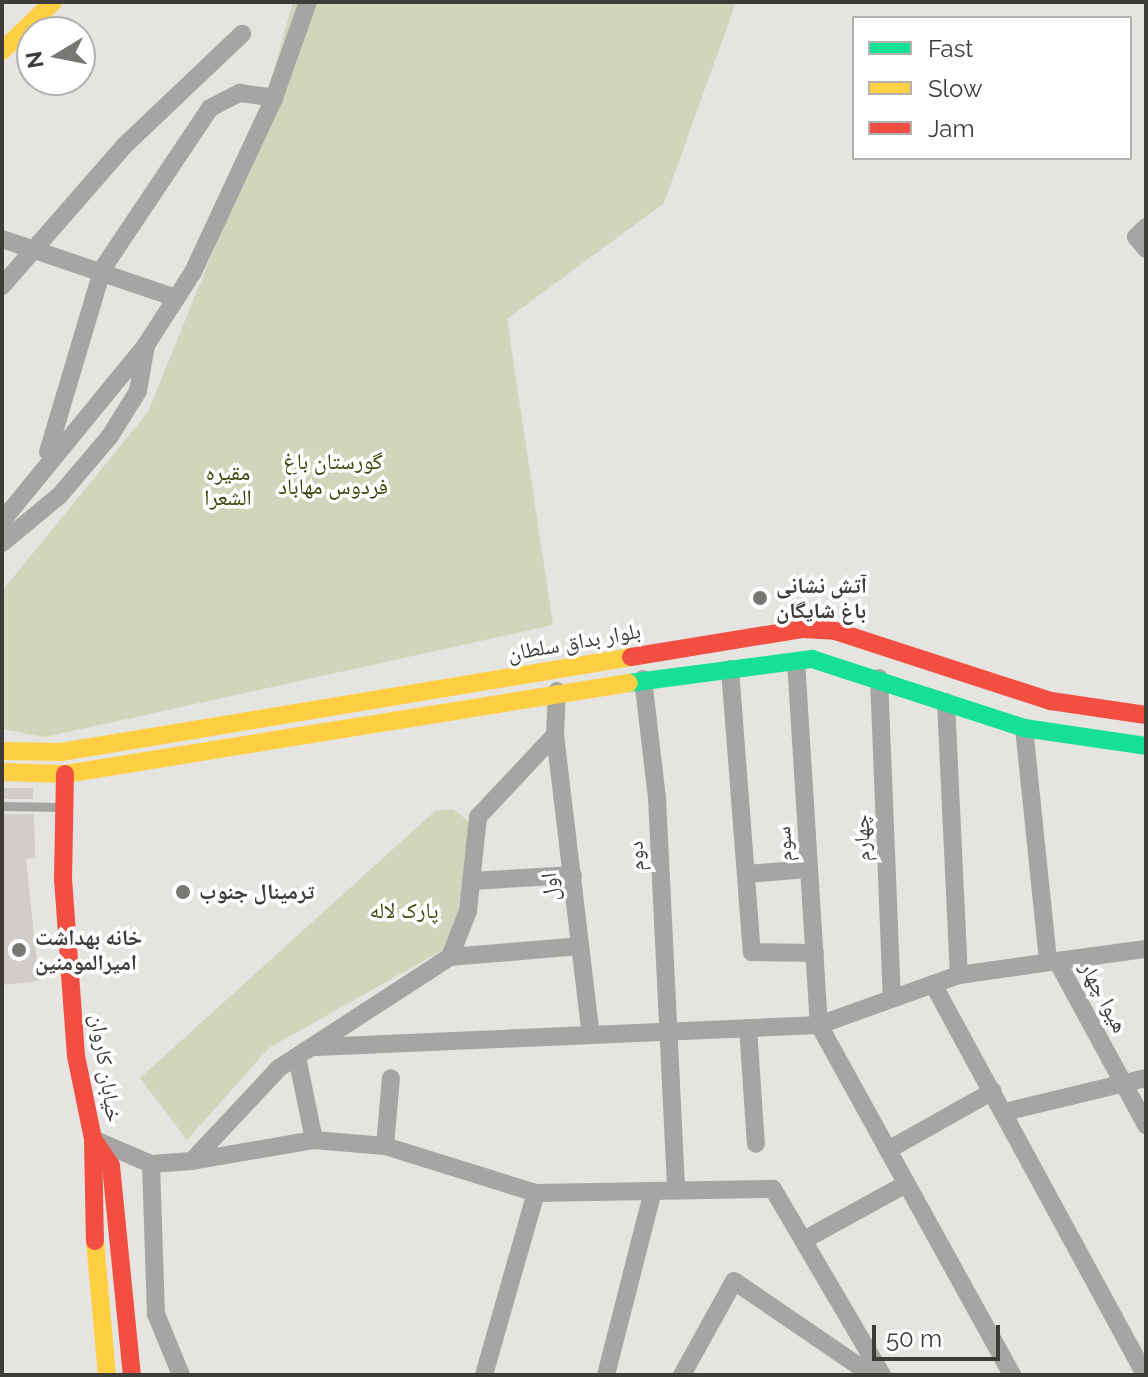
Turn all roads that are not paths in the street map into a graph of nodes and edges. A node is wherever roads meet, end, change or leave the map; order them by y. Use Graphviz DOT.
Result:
graph roads {
  1 [pos="53,2"];
  2 [pos="308,2"];
  3 [pos="242,34"];
  4 [pos="2,51"];
  5 [pos="274,98"];
  6 [pos="1146,227"];
  7 [pos="2,239"];
  8 [pos="32,246"];
  9 [pos="1146,249"];
  10 [pos="103,268"];
  11 [pos="2,286"];
  12 [pos="176,298"];
  13 [pos="146,345"];
  14 [pos="47,459"];
  15 [pos="2,521"];
  16 [pos="2,543"];
  17 [pos="745,637"];
  18 [pos="705,643"];
  19 [pos="796,661"];
  20 [pos="730,669"];
  21 [pos="879,678"];
  22 [pos="643,679"];
  23 [pos="557,691"];
  24 [pos="946,702"];
  25 [pos="1146,715"];
  26 [pos="1024,728"];
  27 [pos="555,735"];
  28 [pos="1146,746"];
  29 [pos="2,751"];
  30 [pos="2,772"];
  31 [pos="65,774"];
  32 [pos="2,806"];
  33 [pos="63,807"];
  34 [pos="809,869"];
  35 [pos="747,874"];
  36 [pos="573,875"];
  37 [pos="471,881"];
  38 [pos="580,946"];
  39 [pos="1146,949"];
  40 [pos="815,953"];
  41 [pos="450,957"];
  42 [pos="1052,962"];
  43 [pos="959,975"];
  44 [pos="933,984"];
  45 [pos="892,995"];
  46 [pos="819,1025"];
  47 [pos="748,1028"];
  48 [pos="670,1031"];
  49 [pos="591,1035"];
  50 [pos="317,1047"];
  51 [pos="297,1057"];
  52 [pos="391,1078"];
  53 [pos="1146,1078"];
  54 [pos="1121,1082"];
  55 [pos="993,1091"];
  56 [pos="1005,1112"];
  57 [pos="1146,1125"];
  58 [pos="93,1139"];
  59 [pos="314,1140"];
  60 [pos="756,1144"];
  61 [pos="385,1146"];
  62 [pos="888,1150"];
  63 [pos="192,1161"];
  64 [pos="151,1164"];
  65 [pos="111,1166"];
  66 [pos="88,1169"];
  67 [pos="906,1184"];
  68 [pos="653,1191"];
  69 [pos="676,1191"];
  70 [pos="536,1193"];
  71 [pos="804,1240"];
  72 [pos="107,1375"];
  73 [pos="132,1375"];
  74 [pos="181,1375"];
  75 [pos="484,1375"];
  76 [pos="606,1375"];
  77 [pos="682,1375"];
  78 [pos="872,1375"];
  79 [pos="882,1375"];
  80 [pos="1012,1375"];
  81 [pos="1145,1375"];
  1 -- 4 [label="main road"];
  2 -- 5 [label="street"];
  3 -- 8 [label="street"];
  5 -- 10 [label="street"];
  5 -- 12 [label="street"];
  6 -- 9 [label="street"];
  7 -- 8 [label="street"];
  8 -- 10 [label="street"];
  8 -- 11 [label="street"];
  10 -- 12 [label="street"];
  10 -- 14 [label="street"];
  12 -- 13 [label="street"];
  13 -- 14 [label="street"];
  13 -- 16 [label="street"];
  14 -- 15 [label="street"];
  17 -- 18 [label="main road, بلوار بداق سلطان"];
  17 -- 20 [label="main road"];
  17 -- 25 [label="main road, بلوار بداق سلطان"];
  18 -- 20 [label="main road"];
  18 -- 29 [label="main road, بلوار بداق سلطان"];
  19 -- 20 [label="main road, بلوار بداق سلطان"];
  19 -- 21 [label="main road, بلوار بداق سلطان"];
  19 -- 34 [label="street, سوم"];
  20 -- 22 [label="main road, بلوار بداق سلطان"];
  20 -- 35 [label="street"];
  21 -- 24 [label="main road, بلوار بداق سلطان"];
  21 -- 45 [label="street, چهارم"];
  22 -- 23 [label="main road, بلوار بداق سلطان"];
  22 -- 48 [label="street, دوم"];
  23 -- 27 [label="street, اول"];
  23 -- 31 [label="main road, بلوار بداق سلطان"];
  24 -- 26 [label="main road, بلوار بداق سلطان"];
  24 -- 43 [label="street"];
  26 -- 28 [label="main road, بلوار بداق سلطان"];
  26 -- 42 [label="street"];
  27 -- 36 [label="street, اول"];
  27 -- 37 [label="street"];
  30 -- 31 [label="main road, بلوار بداق سلطان"];
  31 -- 33 [label="main road, خیابان کاروان"];
  32 -- 33 [label="lane"];
  33 -- 58 [label="main road, خیابان کاروان"];
  34 -- 35 [label="street"];
  34 -- 40 [label="street, سوم"];
  35 -- 40 [label="street"];
  36 -- 37 [label="street"];
  36 -- 38 [label="street, اول"];
  37 -- 41 [label="street"];
  38 -- 41 [label="street"];
  38 -- 49 [label="street, اول"];
  39 -- 42 [label="street"];
  40 -- 46 [label="street, سوم"];
  41 -- 50 [label="street"];
  42 -- 43 [label="street, هیوا چهار"];
  42 -- 54 [label="street, هیوا چهار"];
  43 -- 44 [label="street, هیوا چهار"];
  44 -- 45 [label="street, هیوا چهار"];
  44 -- 55 [label="street"];
  45 -- 46 [label="street, هیوا چهار"];
  46 -- 47 [label="street, هیوا چهار"];
  46 -- 62 [label="street"];
  47 -- 48 [label="street, هیوا چهار"];
  47 -- 60 [label="street"];
  48 -- 49 [label="street, هیوا چهار"];
  48 -- 69 [label="street, دوم"];
  49 -- 50 [label="street, هیوا چهار"];
  50 -- 51 [label="street"];
  51 -- 59 [label="street"];
  51 -- 63 [label="street"];
  52 -- 61 [label="street"];
  53 -- 54 [label="street"];
  54 -- 56 [label="street"];
  54 -- 57 [label="street, هیوا چهار"];
  55 -- 56 [label="street"];
  55 -- 62 [label="street"];
  56 -- 81 [label="street"];
  58 -- 64 [label="street, خیابان کاروان"];
  58 -- 65 [label="main road"];
  58 -- 66 [label="main road"];
  59 -- 61 [label="street"];
  59 -- 63 [label="street"];
  61 -- 70 [label="street"];
  62 -- 67 [label="street"];
  63 -- 64 [label="street"];
  64 -- 74 [label="street"];
  65 -- 66 [label="main road"];
  65 -- 73 [label="main road"];
  66 -- 72 [label="main road"];
  67 -- 71 [label="street"];
  67 -- 80 [label="street"];
  68 -- 69 [label="street"];
  68 -- 70 [label="street"];
  68 -- 76 [label="street"];
  69 -- 71 [label="street"];
  70 -- 75 [label="street"];
  71 -- 79 [label="street"];
  77 -- 78 [label="street"];
}
